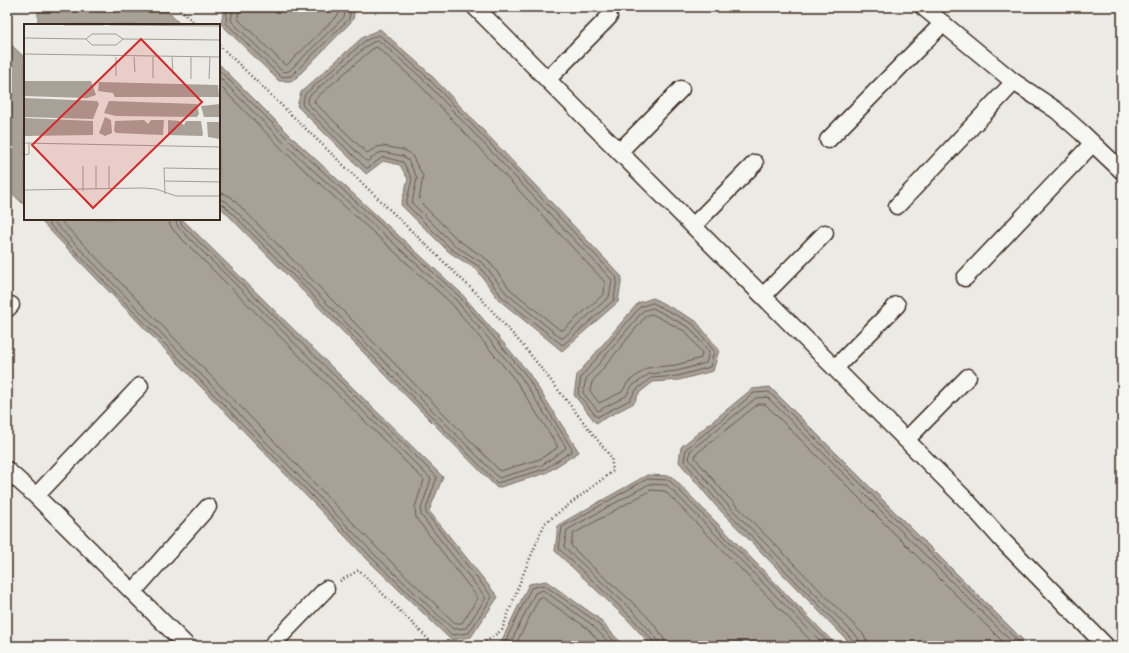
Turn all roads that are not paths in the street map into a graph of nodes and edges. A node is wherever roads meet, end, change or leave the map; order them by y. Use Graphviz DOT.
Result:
graph roads {
  1 [pos="923,7"];
  2 [pos="478,8"];
  3 [pos="609,17"];
  4 [pos="943,23"];
  5 [pos="547,80"];
  6 [pos="1014,82"];
  7 [pos="681,89"];
  8 [pos="828,140"];
  9 [pos="1092,143"];
  10 [pos="619,152"];
  11 [pos="755,163"];
  12 [pos="1122,171"];
  13 [pos="897,206"];
  14 [pos="693,226"];
  15 [pos="825,233"];
  16 [pos="965,278"];
  17 [pos="763,296"];
  18 [pos="897,305"];
  19 [pos="835,368"];
  20 [pos="968,377"];
  21 [pos="140,386"];
  22 [pos="906,440"];
  23 [pos="7,470"];
  24 [pos="36,496"];
  25 [pos="208,507"];
  26 [pos="326,589"];
  27 [pos="133,592"];
  28 [pos="187,646"];
  29 [pos="271,646"];
  30 [pos="1106,646"];
  1 -- 4 [label="street"];
  2 -- 5 [label="street"];
  3 -- 5 [label="street"];
  4 -- 6 [label="street"];
  4 -- 8 [label="street"];
  5 -- 10 [label="street"];
  6 -- 9 [label="street"];
  6 -- 13 [label="street"];
  7 -- 10 [label="street"];
  9 -- 12 [label="street"];
  9 -- 16 [label="street"];
  10 -- 14 [label="street"];
  11 -- 14 [label="street"];
  14 -- 17 [label="street"];
  15 -- 17 [label="street"];
  17 -- 19 [label="street"];
  18 -- 19 [label="street"];
  19 -- 22 [label="street"];
  20 -- 22 [label="street"];
  21 -- 24 [label="street"];
  22 -- 30 [label="street"];
  23 -- 24 [label="street"];
  24 -- 27 [label="street"];
  25 -- 27 [label="street"];
  26 -- 29 [label="street"];
  27 -- 28 [label="street"];
}
